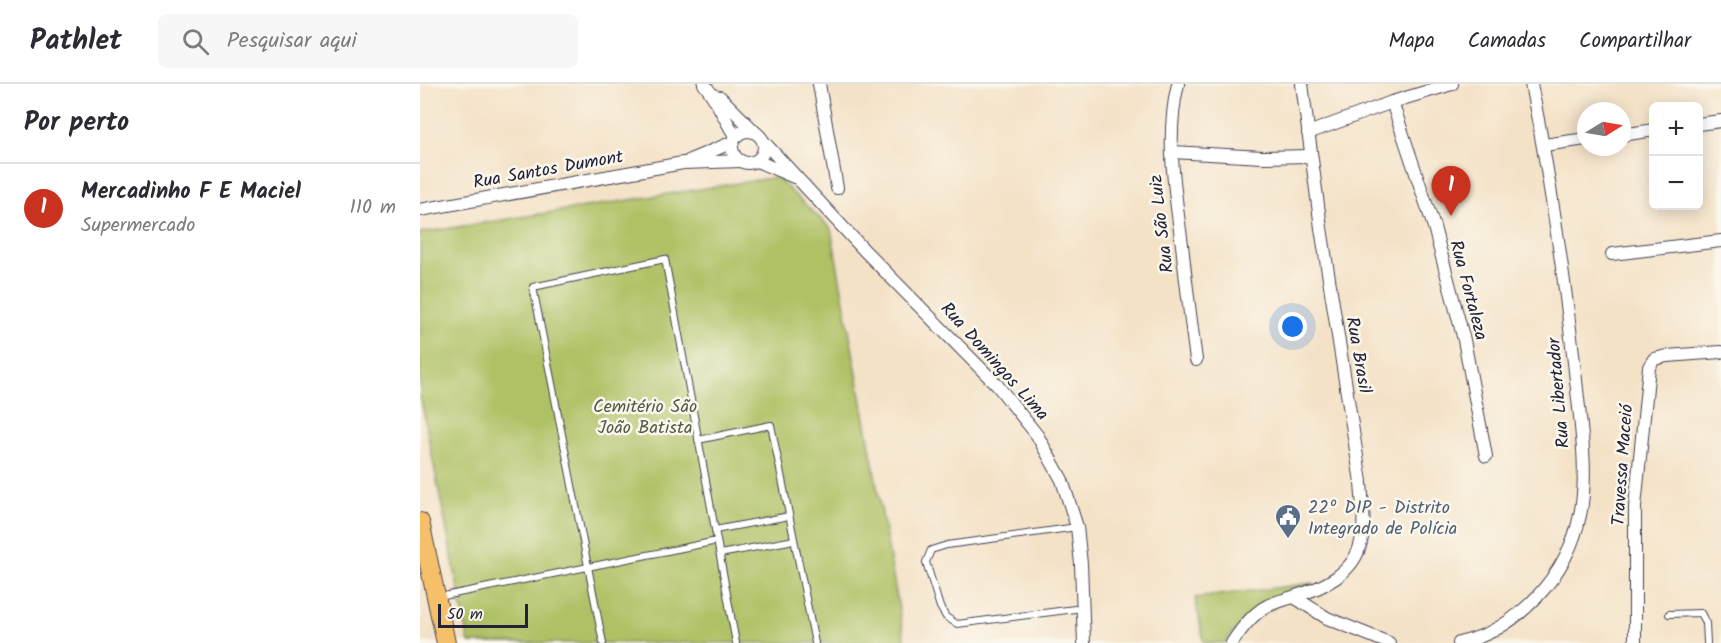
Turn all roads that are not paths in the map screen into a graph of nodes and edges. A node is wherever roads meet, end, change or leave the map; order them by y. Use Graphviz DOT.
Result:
graph roads {
  1 [pos="704,84"];
  2 [pos="819,84"];
  3 [pos="1178,84"];
  4 [pos="1302,84"];
  5 [pos="1452,84"];
  6 [pos="1531,84"];
  7 [pos="714,95"];
  8 [pos="1392,102"];
  9 [pos="1721,121"];
  10 [pos="1703,123"];
  11 [pos="1649,131"];
  12 [pos="1308,133"];
  13 [pos="1631,134"];
  14 [pos="760,137"];
  15 [pos="735,140"];
  16 [pos="1577,141"];
  17 [pos="1544,145"];
  18 [pos="1172,152"];
  19 [pos="1310,156"];
  20 [pos="741,161"];
  21 [pos="757,161"];
  22 [pos="683,163"];
  23 [pos="801,180"];
  24 [pos="837,188"];
  25 [pos="420,210"];
  26 [pos="1721,242"];
  27 [pos="1612,254"];
  28 [pos="1721,352"];
  29 [pos="1196,360"];
  30 [pos="698,440"];
  31 [pos="1486,456"];
  32 [pos="789,516"];
  33 [pos="420,522"];
  34 [pos="1077,527"];
  35 [pos="715,530"];
  36 [pos="794,540"];
  37 [pos="717,541"];
  38 [pos="720,554"];
  39 [pos="588,567"];
  40 [pos="1294,597"];
  41 [pos="436,598"];
  42 [pos="1083,608"];
  43 [pos="1669,614"];
  44 [pos="446,643"];
  45 [pos="603,643"];
  46 [pos="736,643"];
  47 [pos="814,643"];
  48 [pos="1084,643"];
  49 [pos="1232,643"];
  50 [pos="1389,643"];
  51 [pos="1459,643"];
  52 [pos="1635,643"];
  53 [pos="1707,643"];
  1 -- 7 [label="street, Rua Domingos Lima"];
  2 -- 24 [label="street"];
  3 -- 18 [label="street, Rua São Luiz"];
  4 -- 12 [label="street, Rua Brasil"];
  5 -- 8 [label="street"];
  6 -- 17 [label="street, Rua Libertador"];
  7 -- 14 [label="street, Rua Domingos Lima"];
  7 -- 15 [label="street, Rua Domingos Lima"];
  8 -- 12 [label="street"];
  8 -- 31 [label="street, Rua Fortaleza"];
  9 -- 10 [label="street"];
  11 -- 13 [label="street"];
  12 -- 19 [label="street, Rua Brasil"];
  14 -- 15 [label="street"];
  14 -- 21 [label="street"];
  14 -- 23 [label="street, Rua Domingos Lima"];
  15 -- 20 [label="street"];
  15 -- 22 [label="street, Rua Santos Dumont"];
  16 -- 17 [label="street"];
  17 -- 51 [label="street, Rua Libertador"];
  18 -- 19 [label="street"];
  18 -- 29 [label="street, Rua São Luiz"];
  19 -- 40 [label="street, Rua Brasil"];
  20 -- 21 [label="street"];
  20 -- 22 [label="street, Rua Santos Dumont"];
  21 -- 23 [label="street, Rua Domingos Lima"];
  22 -- 25 [label="street, Rua Santos Dumont"];
  23 -- 34 [label="street, Rua Domingos Lima"];
  26 -- 27 [label="street"];
  28 -- 52 [label="street, Travessa Maceió"];
  30 -- 32 [label="lane"];
  30 -- 35 [label="lane"];
  30 -- 39 [label="lane"];
  32 -- 35 [label="lane"];
  32 -- 36 [label="lane"];
  33 -- 41 [label="main road"];
  34 -- 42 [label="street, Rua Domingos Lima"];
  34 -- 42 [label="lane"];
  35 -- 37 [label="lane"];
  36 -- 38 [label="lane"];
  36 -- 47 [label="lane"];
  37 -- 38 [label="lane"];
  37 -- 39 [label="lane"];
  38 -- 46 [label="lane"];
  39 -- 41 [label="lane"];
  39 -- 45 [label="lane"];
  40 -- 49 [label="street"];
  40 -- 50 [label="street"];
  41 -- 44 [label="main road"];
  42 -- 48 [label="street, Rua Domingos Lima"];
  43 -- 53 [label="lane"];
}
